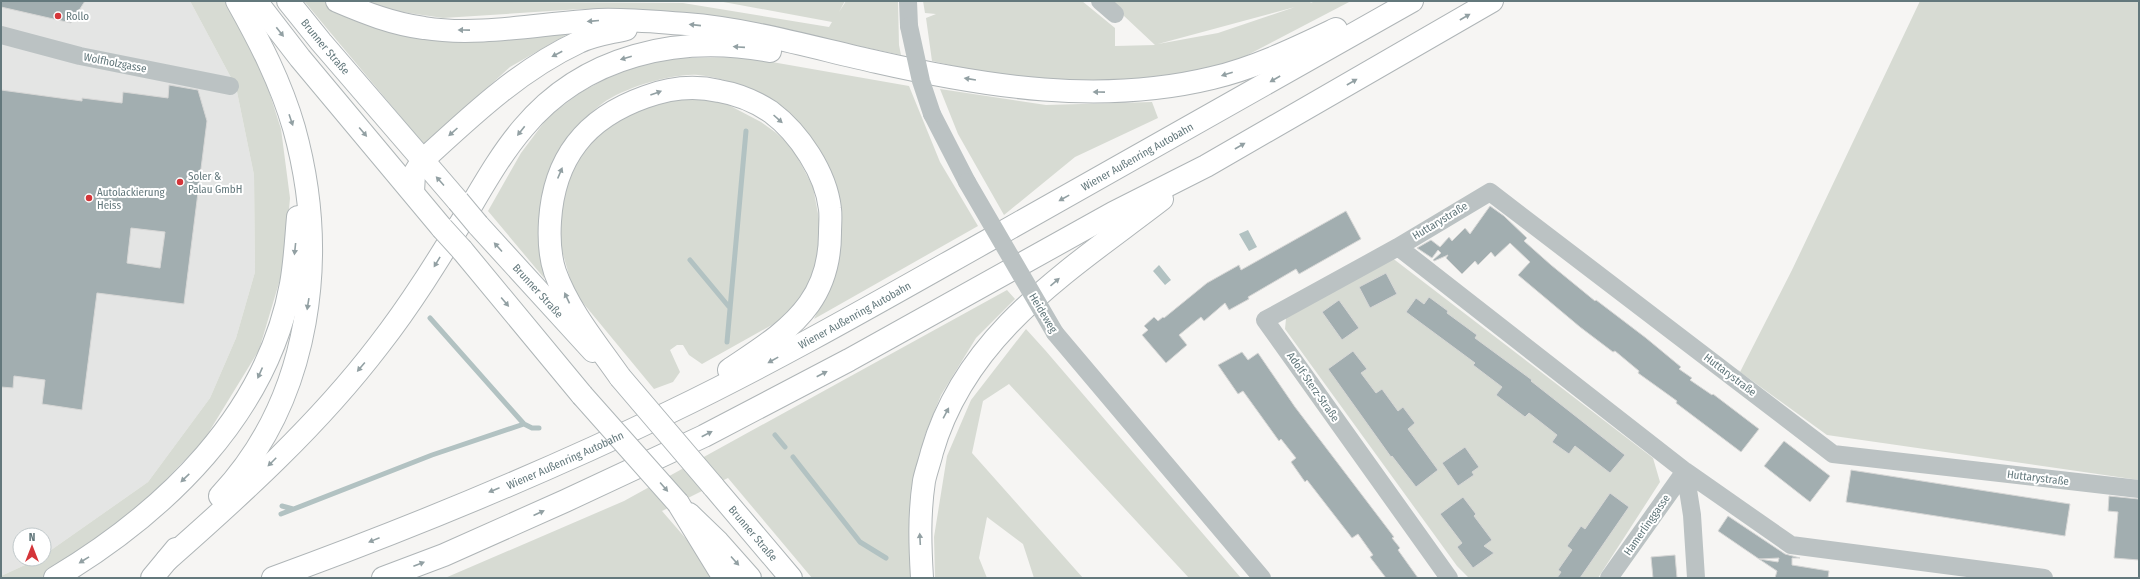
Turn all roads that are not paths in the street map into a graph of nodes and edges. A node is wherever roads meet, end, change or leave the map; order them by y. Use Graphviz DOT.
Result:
graph roads {
  1 [pos="237,1"];
  2 [pos="256,1"];
  3 [pos="288,1"];
  4 [pos="336,1"];
  5 [pos="908,1"];
  6 [pos="1100,1"];
  7 [pos="1399,1"];
  8 [pos="1412,1"];
  9 [pos="1492,1"];
  10 [pos="1115,14"];
  11 [pos="660,22"];
  12 [pos="1,35"];
  13 [pos="902,68"];
  14 [pos="230,86"];
  15 [pos="299,154"];
  16 [pos="422,160"];
  17 [pos="1206,166"];
  18 [pos="413,192"];
  19 [pos="1398,247"];
  20 [pos="620,377"];
  21 [pos="670,412"];
  22 [pos="1685,471"];
  23 [pos="2139,489"];
  24 [pos="678,503"];
  25 [pos="167,560"];
  26 [pos="1978,574"];
  27 [pos="55,578"];
  28 [pos="152,578"];
  29 [pos="273,578"];
  30 [pos="383,578"];
  31 [pos="724,578"];
  32 [pos="750,578"];
  33 [pos="791,578"];
  34 [pos="922,578"];
  35 [pos="1262,578"];
  36 [pos="1449,578"];
  37 [pos="1609,578"];
  38 [pos="1696,578"];
  39 [pos="2044,578"];
  1 -- 15 [label="main road, one-way"];
  2 -- 18 [label="main road, one-way"];
  3 -- 16 [label="main road, Brunner Straße"];
  11 -- 4 [label="main road, one-way"];
  5 -- 35 [label="street, Heideweg, bridge"];
  6 -- 10 [label="street"];
  7 -- 13 [label="main road, one-way"];
  8 -- 21 [label="main road, Wiener Außenring Autobahn, one-way"];
  17 -- 9 [label="main road, one-way"];
  13 -- 11 [label="main road, one-way"];
  11 -- 16 [label="main road, one-way"];
  12 -- 14 [label="street, Wolfholzgasse"];
  13 -- 25 [label="main road, one-way"];
  15 -- 25 [label="main road, one-way"];
  15 -- 27 [label="main road, one-way"];
  16 -- 18 [label="main road"];
  20 -- 16 [label="main road, Brunner Straße, one-way, bridge"];
  30 -- 17 [label="main road, one-way"];
  34 -- 17 [label="main road, one-way"];
  18 -- 24 [label="main road, one-way, bridge"];
  19 -- 22 [label="street, Huttarystraße"];
  19 -- 23 [label="street, Huttarystraße"];
  19 -- 36 [label="street, Adolf-Sterz-Straße"];
  20 -- 21 [label="main road, one-way"];
  20 -- 33 [label="main road, Brunner Straße, bridge"];
  21 -- 29 [label="main road, Wiener Außenring Autobahn, one-way"];
  22 -- 26 [label="street, Huttarystraße"];
  22 -- 37 [label="street, Hamerlinggasse"];
  22 -- 38 [label="street"];
  24 -- 31 [label="main road"];
  24 -- 32 [label="main road, one-way"];
  25 -- 28 [label="main road"];
  26 -- 39 [label="street, Huttarystraße"];
}
